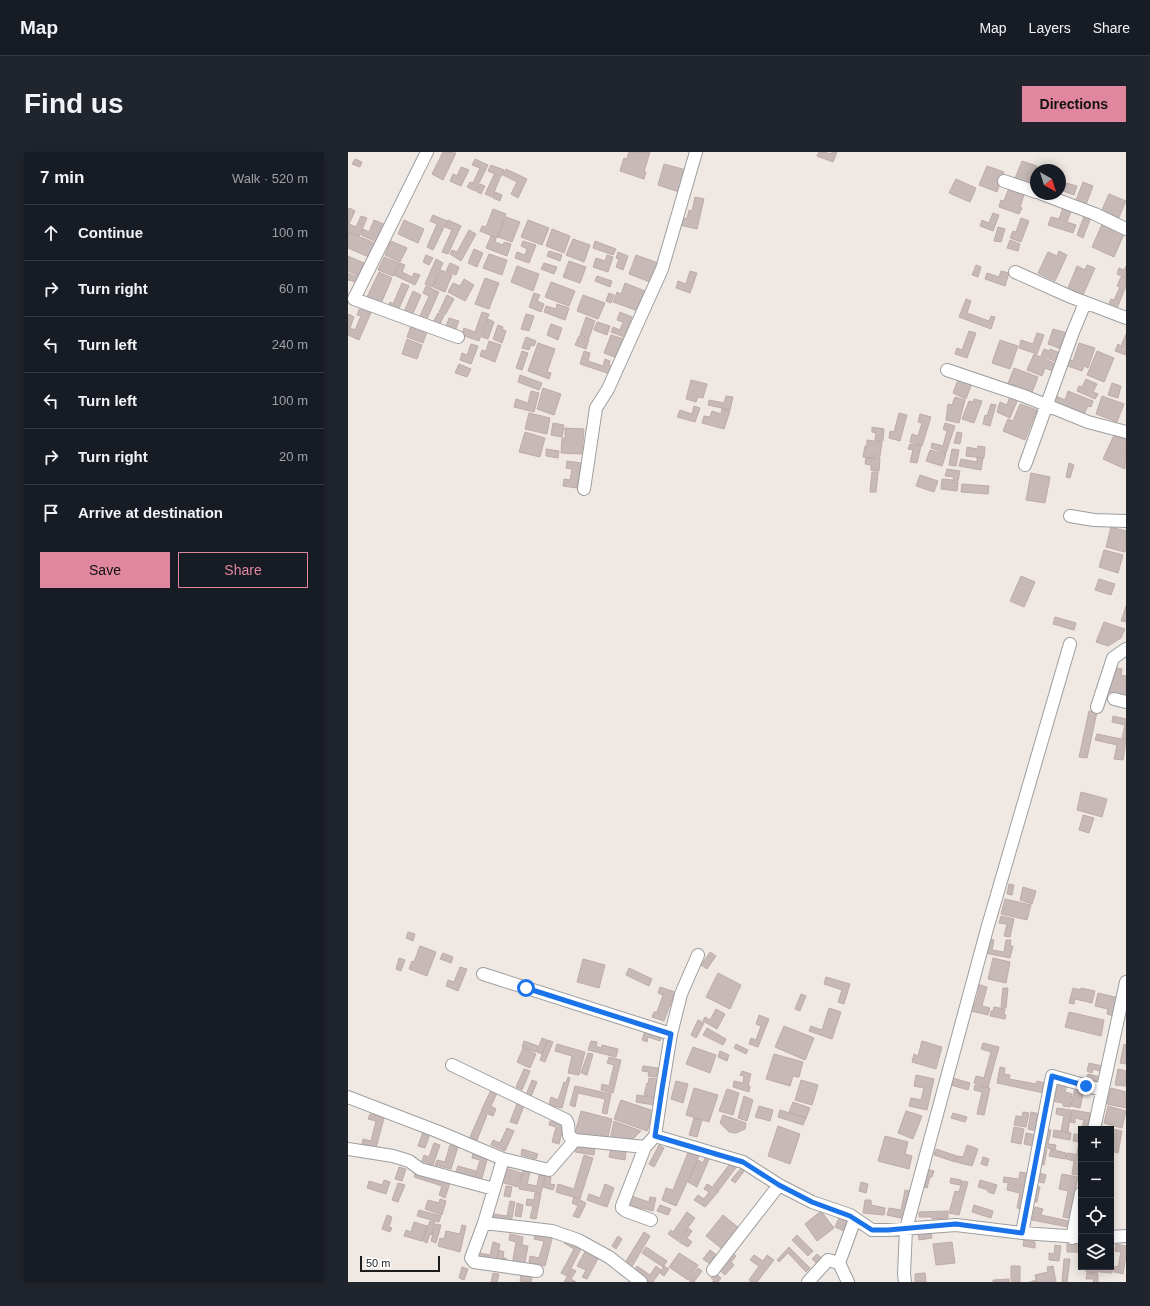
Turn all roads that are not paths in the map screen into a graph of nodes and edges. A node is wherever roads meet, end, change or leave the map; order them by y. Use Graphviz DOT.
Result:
graph roads {
  1 [pos="427,152"];
  2 [pos="696,152"];
  3 [pos="1004,181"];
  4 [pos="1030,190"];
  5 [pos="1058,200"];
  6 [pos="1126,229"];
  7 [pos="1015,272"];
  8 [pos="1085,303"];
  9 [pos="1126,318"];
  10 [pos="458,337"];
  11 [pos="947,370"];
  12 [pos="1046,406"];
  13 [pos="1126,432"];
  14 [pos="1025,465"];
  15 [pos="584,489"];
  16 [pos="1070,516"];
  17 [pos="1126,521"];
  18 [pos="1070,644"];
  19 [pos="1126,649"];
  20 [pos="1097,707"];
  21 [pos="698,955"];
  22 [pos="483,974"];
  23 [pos="1126,982"];
  24 [pos="671,1034"];
  25 [pos="452,1065"];
  26 [pos="1102,1090"];
  27 [pos="348,1097"];
  28 [pos="1095,1126"];
  29 [pos="655,1136"];
  30 [pos="575,1140"];
  31 [pos="645,1147"];
  32 [pos="348,1149"];
  33 [pos="503,1159"];
  34 [pos="779,1185"];
  35 [pos="494,1189"];
  36 [pos="1080,1198"];
  37 [pos="855,1219"];
  38 [pos="651,1220"];
  39 [pos="484,1223"];
  40 [pos="906,1229"];
  41 [pos="1022,1233"];
  42 [pos="1126,1236"];
  43 [pos="1114,1237"];
  44 [pos="1076,1238"];
  45 [pos="839,1263"];
  46 [pos="713,1270"];
  47 [pos="536,1271"];
  48 [pos="641,1282"];
  49 [pos="808,1282"];
  50 [pos="848,1282"];
  51 [pos="905,1282"];
  1 -- 10 [label="street"];
  2 -- 15 [label="street"];
  3 -- 4 [label="street"];
  5 -- 6 [label="street"];
  7 -- 8 [label="street"];
  8 -- 9 [label="street"];
  8 -- 12 [label="street"];
  11 -- 12 [label="street"];
  12 -- 13 [label="street"];
  12 -- 14 [label="street"];
  16 -- 17 [label="street"];
  18 -- 40 [label="street"];
  19 -- 20 [label="street"];
  21 -- 24 [label="street"];
  22 -- 24 [label="street"];
  23 -- 26 [label="street"];
  24 -- 29 [label="street"];
  25 -- 30 [label="street"];
  26 -- 28 [label="street"];
  26 -- 41 [label="street"];
  27 -- 33 [label="street"];
  29 -- 31 [label="street"];
  29 -- 34 [label="street"];
  30 -- 31 [label="street"];
  30 -- 33 [label="street"];
  31 -- 38 [label="street"];
  32 -- 35 [label="street"];
  33 -- 35 [label="street"];
  34 -- 37 [label="street"];
  34 -- 46 [label="street"];
  35 -- 39 [label="street"];
  36 -- 44 [label="street"];
  37 -- 40 [label="street"];
  37 -- 45 [label="street"];
  39 -- 47 [label="street"];
  39 -- 48 [label="street"];
  40 -- 41 [label="street"];
  40 -- 51 [label="street"];
  41 -- 44 [label="street"];
  42 -- 43 [label="street"];
  45 -- 49 [label="street"];
  45 -- 50 [label="street"];
}
